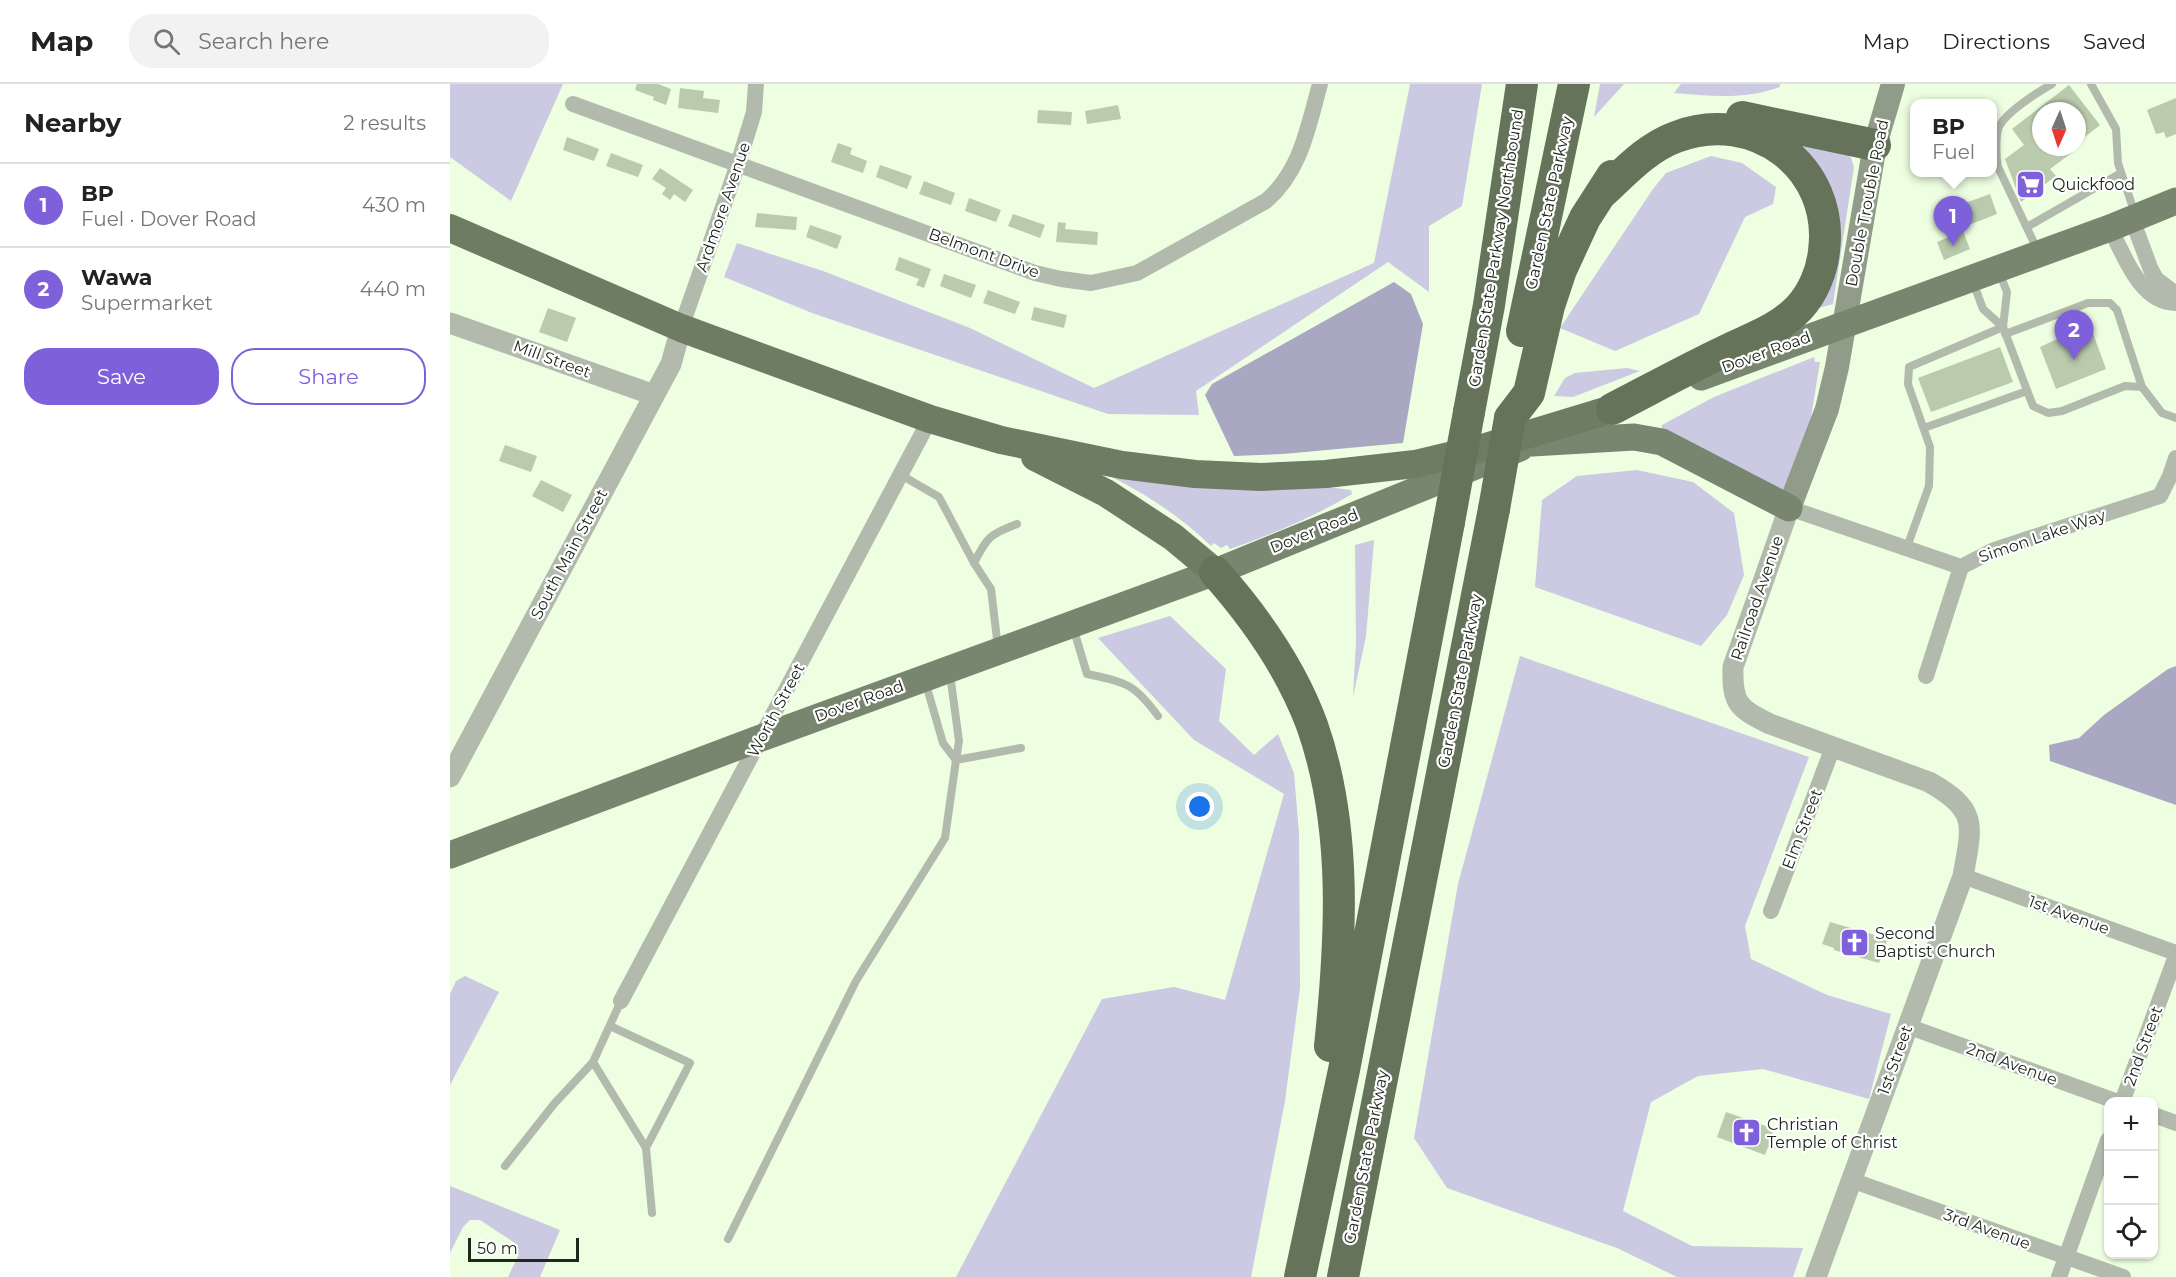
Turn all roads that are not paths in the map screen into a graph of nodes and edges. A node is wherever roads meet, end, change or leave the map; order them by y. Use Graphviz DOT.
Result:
graph roads {
  1 [pos="756,84"];
  2 [pos="1320,84"];
  3 [pos="1522,84"];
  4 [pos="1574,84"];
  5 [pos="1893,84"];
  6 [pos="2052,84"];
  7 [pos="2091,84"];
  8 [pos="573,104"];
  9 [pos="1875,145"];
  10 [pos="1997,145"];
  11 [pos="1997,161"];
  12 [pos="738,164"];
  13 [pos="2121,173"];
  14 [pos="1601,194"];
  15 [pos="2176,201"];
  16 [pos="2126,222"];
  17 [pos="2027,227"];
  18 [pos="450,228"];
  19 [pos="2039,253"];
  20 [pos="1997,268"];
  21 [pos="1972,278"];
  22 [pos="2176,294"];
  23 [pos="2176,303"];
  24 [pos="450,323"];
  25 [pos="1844,324"];
  26 [pos="681,328"];
  27 [pos="2004,330"];
  28 [pos="2142,387"];
  29 [pos="2027,391"];
  30 [pos="654,395"];
  31 [pos="1612,409"];
  32 [pos="930,418"];
  33 [pos="1510,418"];
  34 [pos="2176,418"];
  35 [pos="1924,428"];
  36 [pos="1000,440"];
  37 [pos="1532,443"];
  38 [pos="2176,458"];
  39 [pos="901,475"];
  40 [pos="1790,508"];
  41 [pos="1017,524"];
  42 [pos="1907,547"];
  43 [pos="974,563"];
  44 [pos="1961,567"];
  45 [pos="1215,572"];
  46 [pos="1072,624"];
  47 [pos="998,651"];
  48 [pos="937,673"];
  49 [pos="1926,676"];
  50 [pos="1158,717"];
  51 [pos="761,738"];
  52 [pos="1833,747"];
  53 [pos="1021,748"];
  54 [pos="956,760"];
  55 [pos="450,777"];
  56 [pos="450,855"];
  57 [pos="1963,876"];
  58 [pos="1771,911"];
  59 [pos="2176,955"];
  60 [pos="621,1001"];
  61 [pos="610,1026"];
  62 [pos="1907,1026"];
  63 [pos="593,1062"];
  64 [pos="2109,1097"];
  65 [pos="2122,1097"];
  66 [pos="2158,1116"];
  67 [pos="2176,1123"];
  68 [pos="646,1148"];
  69 [pos="2105,1151"];
  70 [pos="505,1166"];
  71 [pos="1851,1180"];
  72 [pos="652,1213"];
  73 [pos="728,1239"];
  74 [pos="2067,1257"];
  75 [pos="1303,1263"];
  76 [pos="1343,1277"];
  77 [pos="1816,1277"];
  78 [pos="2059,1277"];
  79 [pos="2123,1277"];
  1 -- 12 [label="street, Ardmore Avenue"];
  2 -- 12 [label="street, Belmont Drive"];
  3 -- 75 [label="highway, Garden State Parkway Northbound, bridge"];
  4 -- 33 [label="highway, Garden State Parkway"];
  5 -- 9 [label="main road, Double Trouble Road"];
  6 -- 10 [label="lane"];
  7 -- 13 [label="lane"];
  8 -- 12 [label="street, Belmont Drive"];
  9 -- 14 [label="highway"];
  9 -- 25 [label="main road, Double Trouble Road"];
  11 -- 17 [label="lane"];
  12 -- 26 [label="street, Ardmore Avenue"];
  13 -- 16 [label="lane"];
  13 -- 17 [label="lane"];
  14 -- 31 [label="highway"];
  14 -- 33 [label="highway"];
  15 -- 16 [label="main road, Dover Road"];
  16 -- 19 [label="main road, Dover Road"];
  16 -- 22 [label="street"];
  16 -- 23 [label="street"];
  17 -- 19 [label="lane"];
  18 -- 26 [label="highway"];
  19 -- 20 [label="main road, Dover Road"];
  20 -- 21 [label="main road, Dover Road"];
  20 -- 27 [label="lane"];
  21 -- 25 [label="main road, Dover Road"];
  21 -- 27 [label="lane"];
  24 -- 30 [label="street, Mill Street"];
  25 -- 31 [label="main road, Dover Road"];
  25 -- 40 [label="main road, Railroad Avenue"];
  26 -- 30 [label="street, South Main Street"];
  26 -- 32 [label="highway"];
  27 -- 28 [label="lane"];
  27 -- 29 [label="lane"];
  27 -- 35 [label="lane"];
  28 -- 29 [label="lane"];
  28 -- 34 [label="lane"];
  29 -- 35 [label="lane"];
  30 -- 55 [label="street, South Main Street"];
  31 -- 36 [label="highway"];
  31 -- 37 [label="main road, Dover Road"];
  32 -- 36 [label="highway"];
  32 -- 39 [label="street, Worth Street"];
  33 -- 76 [label="highway, Garden State Parkway, bridge"];
  35 -- 42 [label="lane"];
  36 -- 45 [label="highway"];
  37 -- 40 [label="main road"];
  37 -- 45 [label="main road, Dover Road"];
  38 -- 44 [label="street, Simon Lake Way"];
  39 -- 43 [label="lane"];
  39 -- 51 [label="street, Worth Street"];
  40 -- 42 [label="street"];
  40 -- 52 [label="street, Railroad Avenue"];
  41 -- 43 [label="lane"];
  42 -- 44 [label="street"];
  43 -- 47 [label="lane"];
  44 -- 49 [label="street, Simon Lake Way"];
  45 -- 46 [label="main road, Dover Road"];
  45 -- 75 [label="highway"];
  46 -- 47 [label="main road, Dover Road"];
  46 -- 50 [label="lane"];
  47 -- 48 [label="main road, Dover Road"];
  48 -- 51 [label="main road, Dover Road"];
  48 -- 54 [label="lane"];
  48 -- 54 [label="lane"];
  51 -- 56 [label="main road, Dover Road"];
  51 -- 60 [label="street, Worth Street"];
  52 -- 57 [label="street, Railroad Avenue"];
  52 -- 58 [label="street, Elm Street"];
  53 -- 54 [label="lane"];
  54 -- 73 [label="lane"];
  57 -- 59 [label="street, 1st Avenue"];
  57 -- 62 [label="street, 1st Street"];
  59 -- 65 [label="street, 2nd Street"];
  60 -- 61 [label="lane"];
  61 -- 63 [label="lane"];
  61 -- 68 [label="lane"];
  62 -- 64 [label="street, 2nd Avenue"];
  62 -- 71 [label="street, 1st Street"];
  63 -- 68 [label="lane"];
  63 -- 70 [label="lane"];
  66 -- 67 [label="street"];
  68 -- 72 [label="lane"];
  69 -- 74 [label="street"];
  71 -- 74 [label="street, 3rd Avenue"];
  71 -- 77 [label="street, 1st Street"];
  74 -- 78 [label="street"];
  74 -- 79 [label="street, 3rd Avenue"];
}
